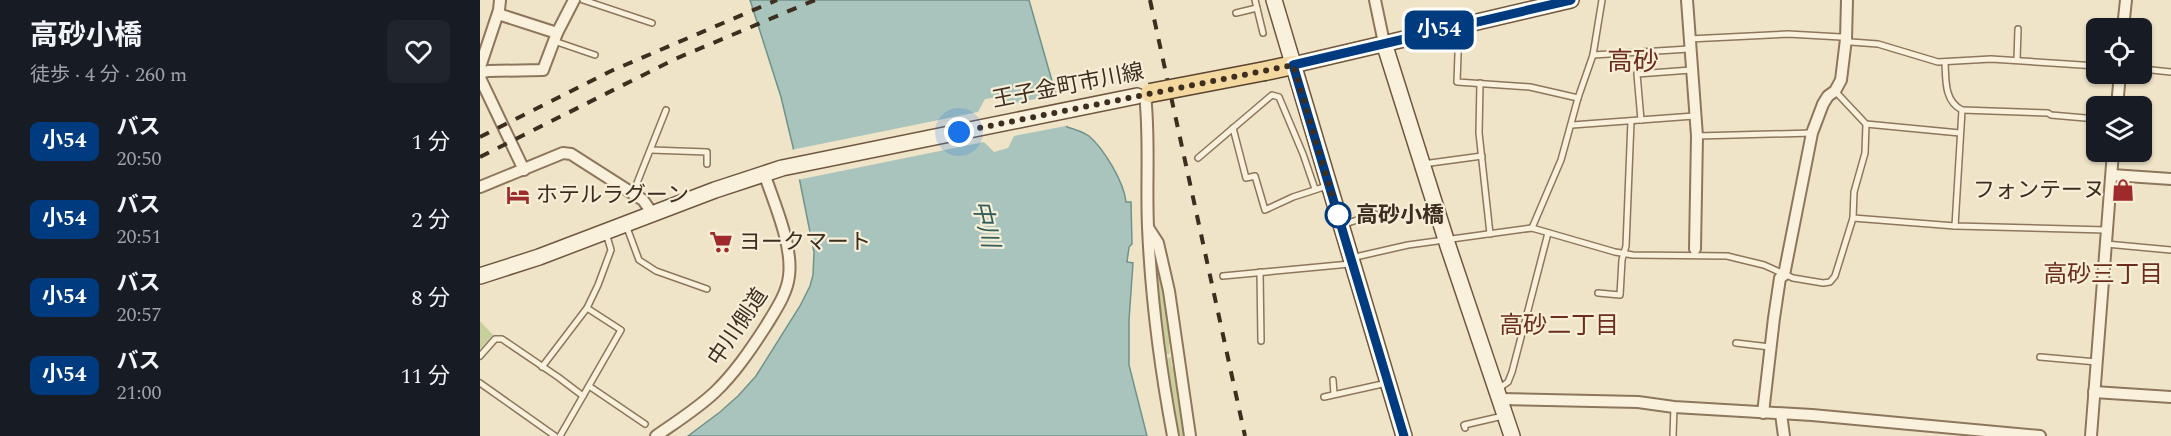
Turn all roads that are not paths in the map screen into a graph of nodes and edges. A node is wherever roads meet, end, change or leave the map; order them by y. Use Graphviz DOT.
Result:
graph roads {
  1 [pos="500,0"];
  2 [pos="574,0"];
  3 [pos="583,0"];
  4 [pos="1255,0"];
  5 [pos="1274,0"];
  6 [pos="1376,0"];
  7 [pos="1571,0"];
  8 [pos="1602,0"];
  9 [pos="1687,0"];
  10 [pos="1847,0"];
  11 [pos="2126,0"];
  12 [pos="1543,3"];
  13 [pos="1257,8"];
  14 [pos="1236,13"];
  15 [pos="498,14"];
  16 [pos="2124,18"];
  17 [pos="652,23"];
  18 [pos="1459,25"];
  19 [pos="2018,29"];
  20 [pos="1263,33"];
  21 [pos="556,37"];
  22 [pos="1846,39"];
  23 [pos="1383,43"];
  24 [pos="1689,44"];
  25 [pos="595,55"];
  26 [pos="1593,55"];
  27 [pos="2017,60"];
  28 [pos="1945,62"];
  29 [pos="1293,65"];
  30 [pos="2086,65"];
  31 [pos="480,67"];
  32 [pos="1691,70"];
  33 [pos="2152,70"];
  34 [pos="2171,72"];
  35 [pos="480,73"];
  36 [pos="480,78"];
  37 [pos="1480,83"];
  38 [pos="1835,91"];
  39 [pos="1144,95"];
  40 [pos="1578,98"];
  41 [pos="666,110"];
  42 [pos="1962,110"];
  43 [pos="1694,116"];
  44 [pos="2086,118"];
  45 [pos="1641,120"];
  46 [pos="1631,121"];
  47 [pos="1866,124"];
  48 [pos="1572,125"];
  49 [pos="1233,128"];
  50 [pos="1812,133"];
  51 [pos="1960,133"];
  52 [pos="1697,136"];
  53 [pos="651,150"];
  54 [pos="1482,156"];
  55 [pos="1198,158"];
  56 [pos="2113,162"];
  57 [pos="707,164"];
  58 [pos="1421,165"];
  59 [pos="524,170"];
  60 [pos="764,173"];
  61 [pos="2112,175"];
  62 [pos="2171,179"];
  63 [pos="1330,185"];
  64 [pos="480,187"];
  65 [pos="1315,189"];
  66 [pos="633,194"];
  67 [pos="652,213"];
  68 [pos="1375,214"];
  69 [pos="1853,218"];
  70 [pos="626,224"];
  71 [pos="1148,226"];
  72 [pos="1341,226"];
  73 [pos="1954,226"];
  74 [pos="1533,228"];
  75 [pos="2107,231"];
  76 [pos="605,232"];
  77 [pos="1548,233"];
  78 [pos="1490,234"];
  79 [pos="1446,241"];
  80 [pos="2106,244"];
  81 [pos="2171,250"];
  82 [pos="1695,252"];
  83 [pos="1624,254"];
  84 [pos="1351,261"];
  85 [pos="1260,272"];
  86 [pos="1784,274"];
  87 [pos="480,276"];
  88 [pos="1223,276"];
  89 [pos="707,289"];
  90 [pos="1598,293"];
  91 [pos="587,308"];
  92 [pos="1262,341"];
  93 [pos="1736,343"];
  94 [pos="1770,347"];
  95 [pos="480,356"];
  96 [pos="2040,357"];
  97 [pos="2097,362"];
  98 [pos="542,367"];
  99 [pos="1333,380"];
  100 [pos="1388,382"];
  101 [pos="480,383"];
  102 [pos="589,386"];
  103 [pos="2094,392"];
  104 [pos="1334,394"];
  105 [pos="1498,394"];
  106 [pos="583,396"];
  107 [pos="1324,397"];
  108 [pos="2171,397"];
  109 [pos="1674,407"];
  110 [pos="1763,413"];
  111 [pos="1781,414"];
  112 [pos="1506,416"];
  113 [pos="645,424"];
  114 [pos="1464,428"];
  115 [pos="1939,431"];
  116 [pos="2021,435"];
  117 [pos="555,436"];
  118 [pos="560,436"];
  119 [pos="656,436"];
  120 [pos="1173,436"];
  121 [pos="1190,436"];
  122 [pos="1404,436"];
  123 [pos="1512,436"];
  124 [pos="1673,436"];
  125 [pos="1784,436"];
  126 [pos="2040,436"];
  127 [pos="2091,436"];
  1 -- 15 [label="street"];
  2 -- 21 [label="street"];
  3 -- 17 [label="lane"];
  4 -- 13 [label="lane"];
  5 -- 29 [label="main road"];
  6 -- 23 [label="street"];
  7 -- 12 [label="main road, 王子金町市川線"];
  8 -- 26 [label="lane"];
  9 -- 24 [label="street"];
  10 -- 22 [label="street"];
  11 -- 16 [label="street"];
  12 -- 18 [label="main road, 王子金町市川線"];
  13 -- 14 [label="lane"];
  13 -- 20 [label="lane"];
  15 -- 21 [label="street"];
  15 -- 31 [label="street"];
  18 -- 23 [label="main road, 王子金町市川線"];
  18 -- 37 [label="lane"];
  19 -- 27 [label="lane"];
  21 -- 25 [label="lane"];
  21 -- 35 [label="street"];
  22 -- 24 [label="lane"];
  22 -- 28 [label="lane"];
  22 -- 38 [label="street"];
  23 -- 29 [label="main road, 王子金町市川線"];
  23 -- 58 [label="main road"];
  24 -- 26 [label="lane"];
  24 -- 32 [label="street"];
  26 -- 40 [label="lane"];
  27 -- 28 [label="lane"];
  27 -- 30 [label="lane"];
  28 -- 42 [label="lane"];
  29 -- 39 [label="main road, 王子金町市川線, bridge"];
  29 -- 63 [label="main road"];
  32 -- 43 [label="street"];
  32 -- 45 [label="lane"];
  33 -- 34 [label="lane"];
  36 -- 59 [label="street"];
  37 -- 40 [label="lane"];
  37 -- 54 [label="lane"];
  38 -- 47 [label="lane"];
  38 -- 50 [label="street"];
  39 -- 60 [label="main road, 王子金町市川線"];
  39 -- 71 [label="street"];
  40 -- 48 [label="lane"];
  41 -- 53 [label="lane"];
  42 -- 44 [label="lane"];
  42 -- 51 [label="lane"];
  43 -- 45 [label="lane"];
  43 -- 52 [label="street"];
  45 -- 46 [label="lane"];
  46 -- 48 [label="lane"];
  46 -- 83 [label="lane"];
  47 -- 51 [label="lane"];
  47 -- 69 [label="lane"];
  48 -- 74 [label="lane"];
  49 -- 55 [label="lane"];
  49 -- 65 [label="lane"];
  49 -- 65 [label="lane"];
  50 -- 52 [label="lane"];
  50 -- 86 [label="street"];
  51 -- 73 [label="lane"];
  52 -- 82 [label="street"];
  53 -- 57 [label="lane"];
  53 -- 66 [label="lane"];
  54 -- 58 [label="lane"];
  54 -- 78 [label="lane"];
  56 -- 61 [label="street"];
  58 -- 79 [label="main road"];
  59 -- 64 [label="street"];
  59 -- 66 [label="street"];
  60 -- 67 [label="main road, 王子金町市川線"];
  60 -- 119 [label="street, 中川側道"];
  61 -- 62 [label="street"];
  61 -- 75 [label="street"];
  63 -- 65 [label="lane"];
  63 -- 72 [label="main road"];
  66 -- 67 [label="street"];
  67 -- 70 [label="main road, 王子金町市川線"];
  68 -- 72 [label="lane"];
  69 -- 73 [label="lane"];
  69 -- 86 [label="lane"];
  70 -- 76 [label="main road, 王子金町市川線"];
  70 -- 89 [label="lane"];
  71 -- 120 [label="street"];
  71 -- 121 [label="street"];
  72 -- 84 [label="main road"];
  73 -- 75 [label="lane"];
  74 -- 77 [label="lane"];
  74 -- 78 [label="lane"];
  75 -- 80 [label="street"];
  76 -- 87 [label="main road, 王子金町市川線"];
  76 -- 91 [label="lane"];
  77 -- 83 [label="lane"];
  77 -- 105 [label="lane"];
  78 -- 79 [label="lane"];
  79 -- 84 [label="lane"];
  79 -- 105 [label="main road"];
  80 -- 81 [label="lane"];
  80 -- 97 [label="street"];
  82 -- 83 [label="lane"];
  82 -- 86 [label="lane"];
  83 -- 90 [label="lane"];
  84 -- 85 [label="lane"];
  84 -- 100 [label="main road"];
  85 -- 88 [label="lane"];
  85 -- 92 [label="lane"];
  86 -- 94 [label="street"];
  91 -- 98 [label="lane"];
  91 -- 102 [label="lane"];
  93 -- 94 [label="lane"];
  94 -- 110 [label="street"];
  95 -- 98 [label="lane"];
  96 -- 97 [label="lane"];
  97 -- 103 [label="street"];
  98 -- 106 [label="lane"];
  99 -- 104 [label="lane"];
  100 -- 104 [label="lane"];
  100 -- 122 [label="main road"];
  101 -- 117 [label="lane"];
  102 -- 106 [label="lane"];
  102 -- 113 [label="lane"];
  103 -- 108 [label="street"];
  103 -- 127 [label="street"];
  104 -- 107 [label="lane"];
  105 -- 109 [label="street"];
  105 -- 112 [label="main road"];
  106 -- 118 [label="lane"];
  109 -- 110 [label="street"];
  109 -- 124 [label="lane"];
  110 -- 111 [label="street"];
  111 -- 115 [label="street"];
  111 -- 125 [label="street"];
  112 -- 114 [label="lane"];
  112 -- 123 [label="main road"];
  115 -- 116 [label="street"];
  116 -- 126 [label="street"];
}
